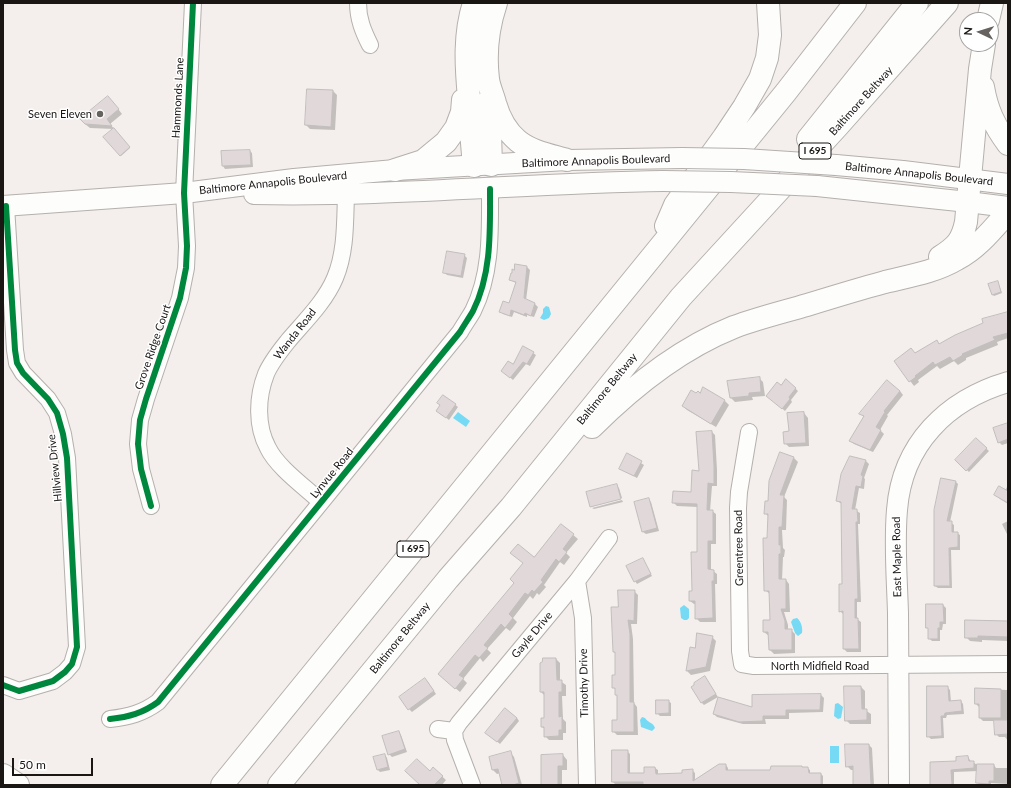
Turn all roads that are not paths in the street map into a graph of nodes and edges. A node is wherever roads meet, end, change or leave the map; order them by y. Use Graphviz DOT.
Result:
graph roads {
  1 [pos="193,3"];
  2 [pos="358,3"];
  3 [pos="474,3"];
  4 [pos="496,3"];
  5 [pos="768,3"];
  6 [pos="855,3"];
  7 [pos="868,3"];
  8 [pos="917,3"];
  9 [pos="947,3"];
  10 [pos="370,45"];
  11 [pos="983,52"];
  12 [pos="466,67"];
  13 [pos="980,69"];
  14 [pos="488,80"];
  15 [pos="786,92"];
  16 [pos="1008,144"];
  17 [pos="567,160"];
  18 [pos="482,166"];
  19 [pos="395,170"];
  20 [pos="970,179"];
  21 [pos="1008,184"];
  22 [pos="490,189"];
  23 [pos="184,193"];
  24 [pos="346,194"];
  25 [pos="968,202"];
  26 [pos="4,206"];
  27 [pos="1008,207"];
  28 [pos="1008,212"];
  29 [pos="654,254"];
  30 [pos="884,282"];
  31 [pos="681,297"];
  32 [pos="1008,382"];
  33 [pos="749,432"];
  34 [pos="321,502"];
  35 [pos="151,506"];
  36 [pos="511,507"];
  37 [pos="609,538"];
  38 [pos="577,581"];
  39 [pos="742,664"];
  40 [pos="1008,664"];
  41 [pos="898,665"];
  42 [pos="3,685"];
  43 [pos="110,719"];
  44 [pos="438,729"];
  45 [pos="454,731"];
  46 [pos="3,775"];
  47 [pos="18,785"];
  48 [pos="222,785"];
  49 [pos="279,785"];
  50 [pos="472,785"];
  51 [pos="587,785"];
  52 [pos="900,785"];
  1 -- 23 [label="street, Hammonds Lane"];
  2 -- 10 [label="street"];
  3 -- 12 [label="highway"];
  4 -- 14 [label="highway"];
  5 -- 29 [label="highway"];
  6 -- 15 [label="highway, I 695"];
  7 -- 15 [label="highway"];
  8 -- 31 [label="highway"];
  9 -- 31 [label="highway, Baltimore Beltway / I 695"];
  11 -- 13 [label="highway"];
  12 -- 18 [label="highway"];
  12 -- 19 [label="highway"];
  13 -- 16 [label="highway"];
  13 -- 20 [label="highway"];
  14 -- 17 [label="highway"];
  14 -- 18 [label="highway"];
  15 -- 29 [label="highway, I 695"];
  17 -- 18 [label="main road, Baltimore Annapolis Boulevard"];
  17 -- 20 [label="main road, Baltimore Annapolis Boulevard, bridge"];
  18 -- 19 [label="main road, Baltimore Annapolis Boulevard"];
  18 -- 22 [label="main road"];
  19 -- 23 [label="main road, Baltimore Annapolis Boulevard"];
  20 -- 21 [label="main road, Baltimore Annapolis Boulevard"];
  20 -- 25 [label="highway"];
  22 -- 24 [label="main road, Baltimore Annapolis Boulevard"];
  22 -- 25 [label="main road, Baltimore Annapolis Boulevard, bridge"];
  22 -- 34 [label="street, Lynvue Road"];
  23 -- 24 [label="main road, Baltimore Annapolis Boulevard"];
  23 -- 26 [label="main road, Baltimore Annapolis Boulevard"];
  23 -- 35 [label="street, Grove Ridge Court"];
  24 -- 34 [label="street, Wanda Road"];
  25 -- 27 [label="main road, Baltimore Annapolis Boulevard"];
  25 -- 30 [label="highway"];
  26 -- 42 [label="street, Hillview Drive"];
  28 -- 30 [label="highway"];
  29 -- 48 [label="highway, I 695"];
  30 -- 36 [label="highway"];
  31 -- 36 [label="highway, Baltimore Beltway / I 695"];
  32 -- 41 [label="main road, East Maple Road"];
  33 -- 39 [label="street, Greentree Road"];
  34 -- 43 [label="street, Lynvue Road"];
  36 -- 49 [label="highway, Baltimore Beltway / I 695"];
  37 -- 38 [label="street, Gayle Drive"];
  38 -- 45 [label="street, Gayle Drive"];
  38 -- 51 [label="street, Timothy Drive"];
  39 -- 41 [label="street, North Midfield Road"];
  40 -- 41 [label="street, North Midfield Road"];
  41 -- 52 [label="main road, East Maple Road"];
  44 -- 45 [label="street"];
  45 -- 50 [label="street"];
  46 -- 47 [label="highway"];
}
